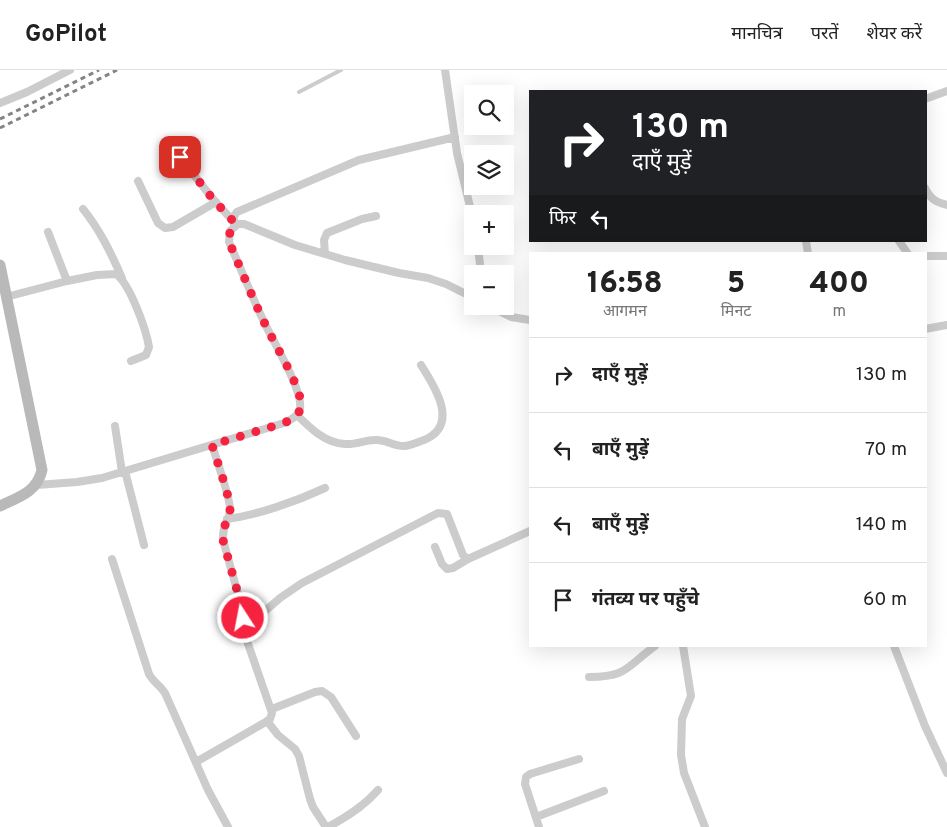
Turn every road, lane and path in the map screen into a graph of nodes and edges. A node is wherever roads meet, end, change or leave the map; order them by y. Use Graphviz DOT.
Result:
graph roads {
  1 [pos="70,70"];
  2 [pos="341,70"];
  3 [pos="445,70"];
  4 [pos="947,91"];
  5 [pos="299,92"];
  6 [pos="927,98"];
  7 [pos="0,103"];
  8 [pos="455,137"];
  9 [pos="180,157"];
  10 [pos="138,181"];
  11 [pos="927,193"];
  12 [pos="216,202"];
  13 [pos="470,205"];
  14 [pos="947,205"];
  15 [pos="83,208"];
  16 [pos="376,216"];
  17 [pos="233,224"];
  18 [pos="48,232"];
  19 [pos="325,254"];
  20 [pos="927,256"];
  21 [pos="947,256"];
  22 [pos="0,265"];
  23 [pos="122,278"];
  24 [pos="67,281"];
  25 [pos="3,288"];
  26 [pos="464,293"];
  27 [pos="509,315"];
  28 [pos="529,320"];
  29 [pos="947,325"];
  30 [pos="927,329"];
  31 [pos="131,361"];
  32 [pos="421,365"];
  33 [pos="297,415"];
  34 [pos="115,426"];
  35 [pos="212,445"];
  36 [pos="124,471"];
  37 [pos="36,485"];
  38 [pos="325,488"];
  39 [pos="0,506"];
  40 [pos="227,519"];
  41 [pos="529,531"];
  42 [pos="144,545"];
  43 [pos="435,547"];
  44 [pos="112,559"];
  45 [pos="468,559"];
  46 [pos="244,625"];
  47 [pos="654,647"];
  48 [pos="683,647"];
  49 [pos="894,647"];
  50 [pos="588,677"];
  51 [pos="272,710"];
  52 [pos="267,721"];
  53 [pos="356,736"];
  54 [pos="579,759"];
  55 [pos="196,762"];
  56 [pos="947,773"];
  57 [pos="378,790"];
  58 [pos="604,791"];
  59 [pos="536,817"];
  60 [pos="228,827"];
  61 [pos="327,827"];
  62 [pos="539,827"];
  63 [pos="705,827"];
  1 -- 7 [label="street"];
  2 -- 5 [label="lane"];
  3 -- 8 [label="street"];
  4 -- 6 [label="street"];
  8 -- 13 [label="street"];
  8 -- 17 [label="street"];
  9 -- 12 [label="street"];
  10 -- 12 [label="street"];
  11 -- 14 [label="street"];
  12 -- 17 [label="street"];
  15 -- 23 [label="street"];
  16 -- 19 [label="street"];
  17 -- 19 [label="street"];
  17 -- 33 [label="street"];
  18 -- 24 [label="street"];
  19 -- 26 [label="street"];
  20 -- 21 [label="street"];
  22 -- 25 [label="street"];
  23 -- 24 [label="street"];
  23 -- 31 [label="street"];
  24 -- 25 [label="street"];
  25 -- 37 [label="street"];
  27 -- 28 [label="street"];
  29 -- 30 [label="street"];
  32 -- 33 [label="street"];
  33 -- 35 [label="street"];
  34 -- 36 [label="street"];
  35 -- 36 [label="street"];
  35 -- 40 [label="street"];
  36 -- 37 [label="street"];
  36 -- 42 [label="street"];
  37 -- 39 [label="street"];
  38 -- 40 [label="street"];
  40 -- 46 [label="street"];
  41 -- 45 [label="street"];
  43 -- 45 [label="street"];
  44 -- 55 [label="street"];
  45 -- 46 [label="street"];
  46 -- 51 [label="street"];
  47 -- 50 [label="street"];
  48 -- 63 [label="street"];
  49 -- 56 [label="street"];
  51 -- 52 [label="street"];
  51 -- 53 [label="street"];
  52 -- 55 [label="street"];
  52 -- 61 [label="street"];
  54 -- 59 [label="street"];
  55 -- 60 [label="street"];
  57 -- 61 [label="street"];
  58 -- 59 [label="street"];
  59 -- 62 [label="street"];
}
